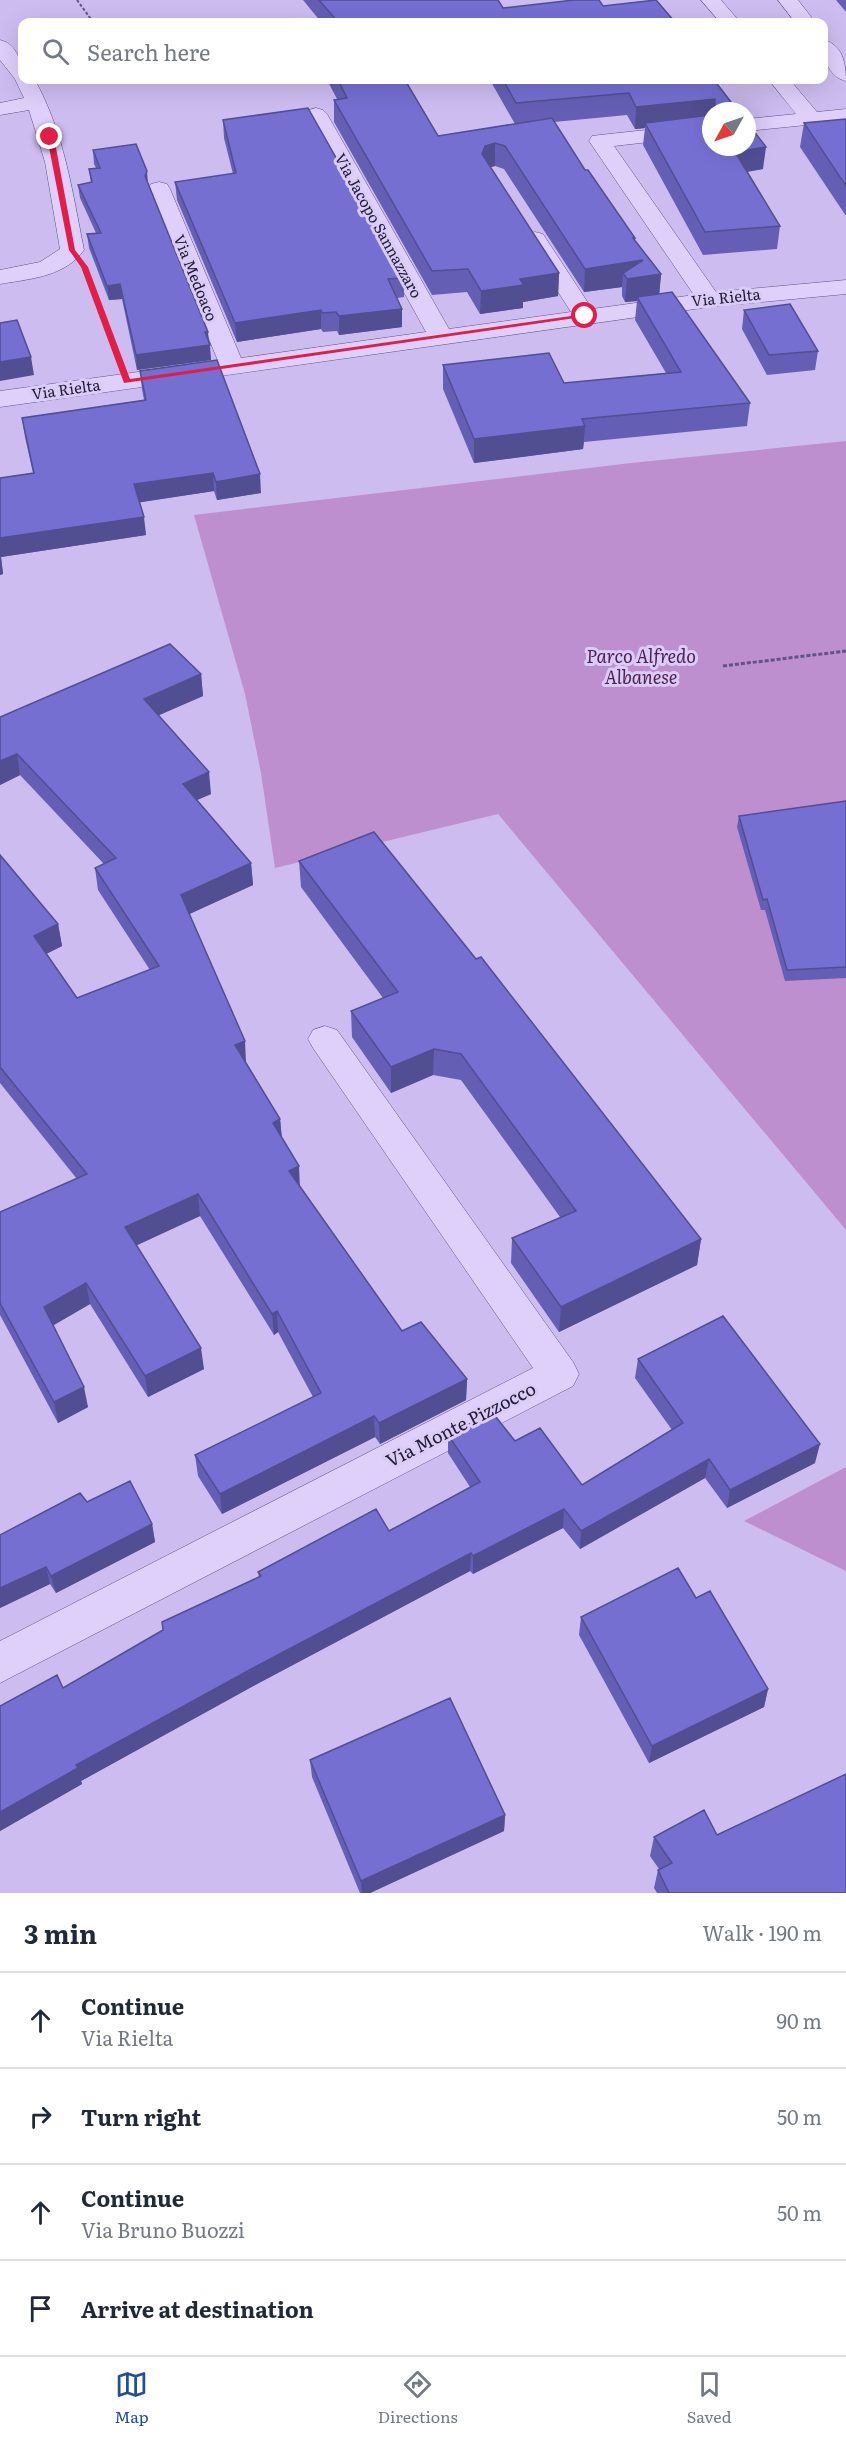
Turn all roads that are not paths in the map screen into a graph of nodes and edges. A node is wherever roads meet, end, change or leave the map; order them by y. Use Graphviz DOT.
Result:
graph roads {
  1 [pos="711,0"];
  2 [pos="788,0"];
  3 [pos="727,18"];
  4 [pos="802,18"];
  5 [pos="0,46"];
  6 [pos="828,51"];
  7 [pos="18,70"];
  8 [pos="846,75"];
  9 [pos="27,84"];
  10 [pos="781,84"];
  11 [pos="38,102"];
  12 [pos="0,109"];
  13 [pos="316,114"];
  14 [pos="846,115"];
  15 [pos="812,119"];
  16 [pos="756,124"];
  17 [pos="702,130"];
  18 [pos="159,189"];
  19 [pos="524,222"];
  20 [pos="0,277"];
  21 [pos="846,287"];
  22 [pos="709,300"];
  23 [pos="585,316"];
  24 [pos="441,337"];
  25 [pos="232,366"];
  26 [pos="0,399"];
  27 [pos="325,1039"];
  28 [pos="0,1663"];
  1 -- 3 [label="street"];
  2 -- 4 [label="street"];
  5 -- 7 [label="street"];
  6 -- 8 [label="street"];
  9 -- 11 [label="street"];
  10 -- 15 [label="street"];
  11 -- 12 [label="street"];
  11 -- 20 [label="street"];
  13 -- 24 [label="street, Via Jacopo Sannazzaro"];
  14 -- 15 [label="street"];
  15 -- 16 [label="street"];
  17 -- 22 [label="street"];
  18 -- 25 [label="street, Via Medoaco"];
  19 -- 23 [label="street"];
  21 -- 22 [label="street, Via Rielta"];
  22 -- 23 [label="street, Via Rielta"];
  23 -- 24 [label="street, Via Rielta"];
  24 -- 25 [label="street, Via Rielta"];
  25 -- 26 [label="street, Via Rielta"];
  27 -- 28 [label="street, Via Monte Pizzocco"];
}
